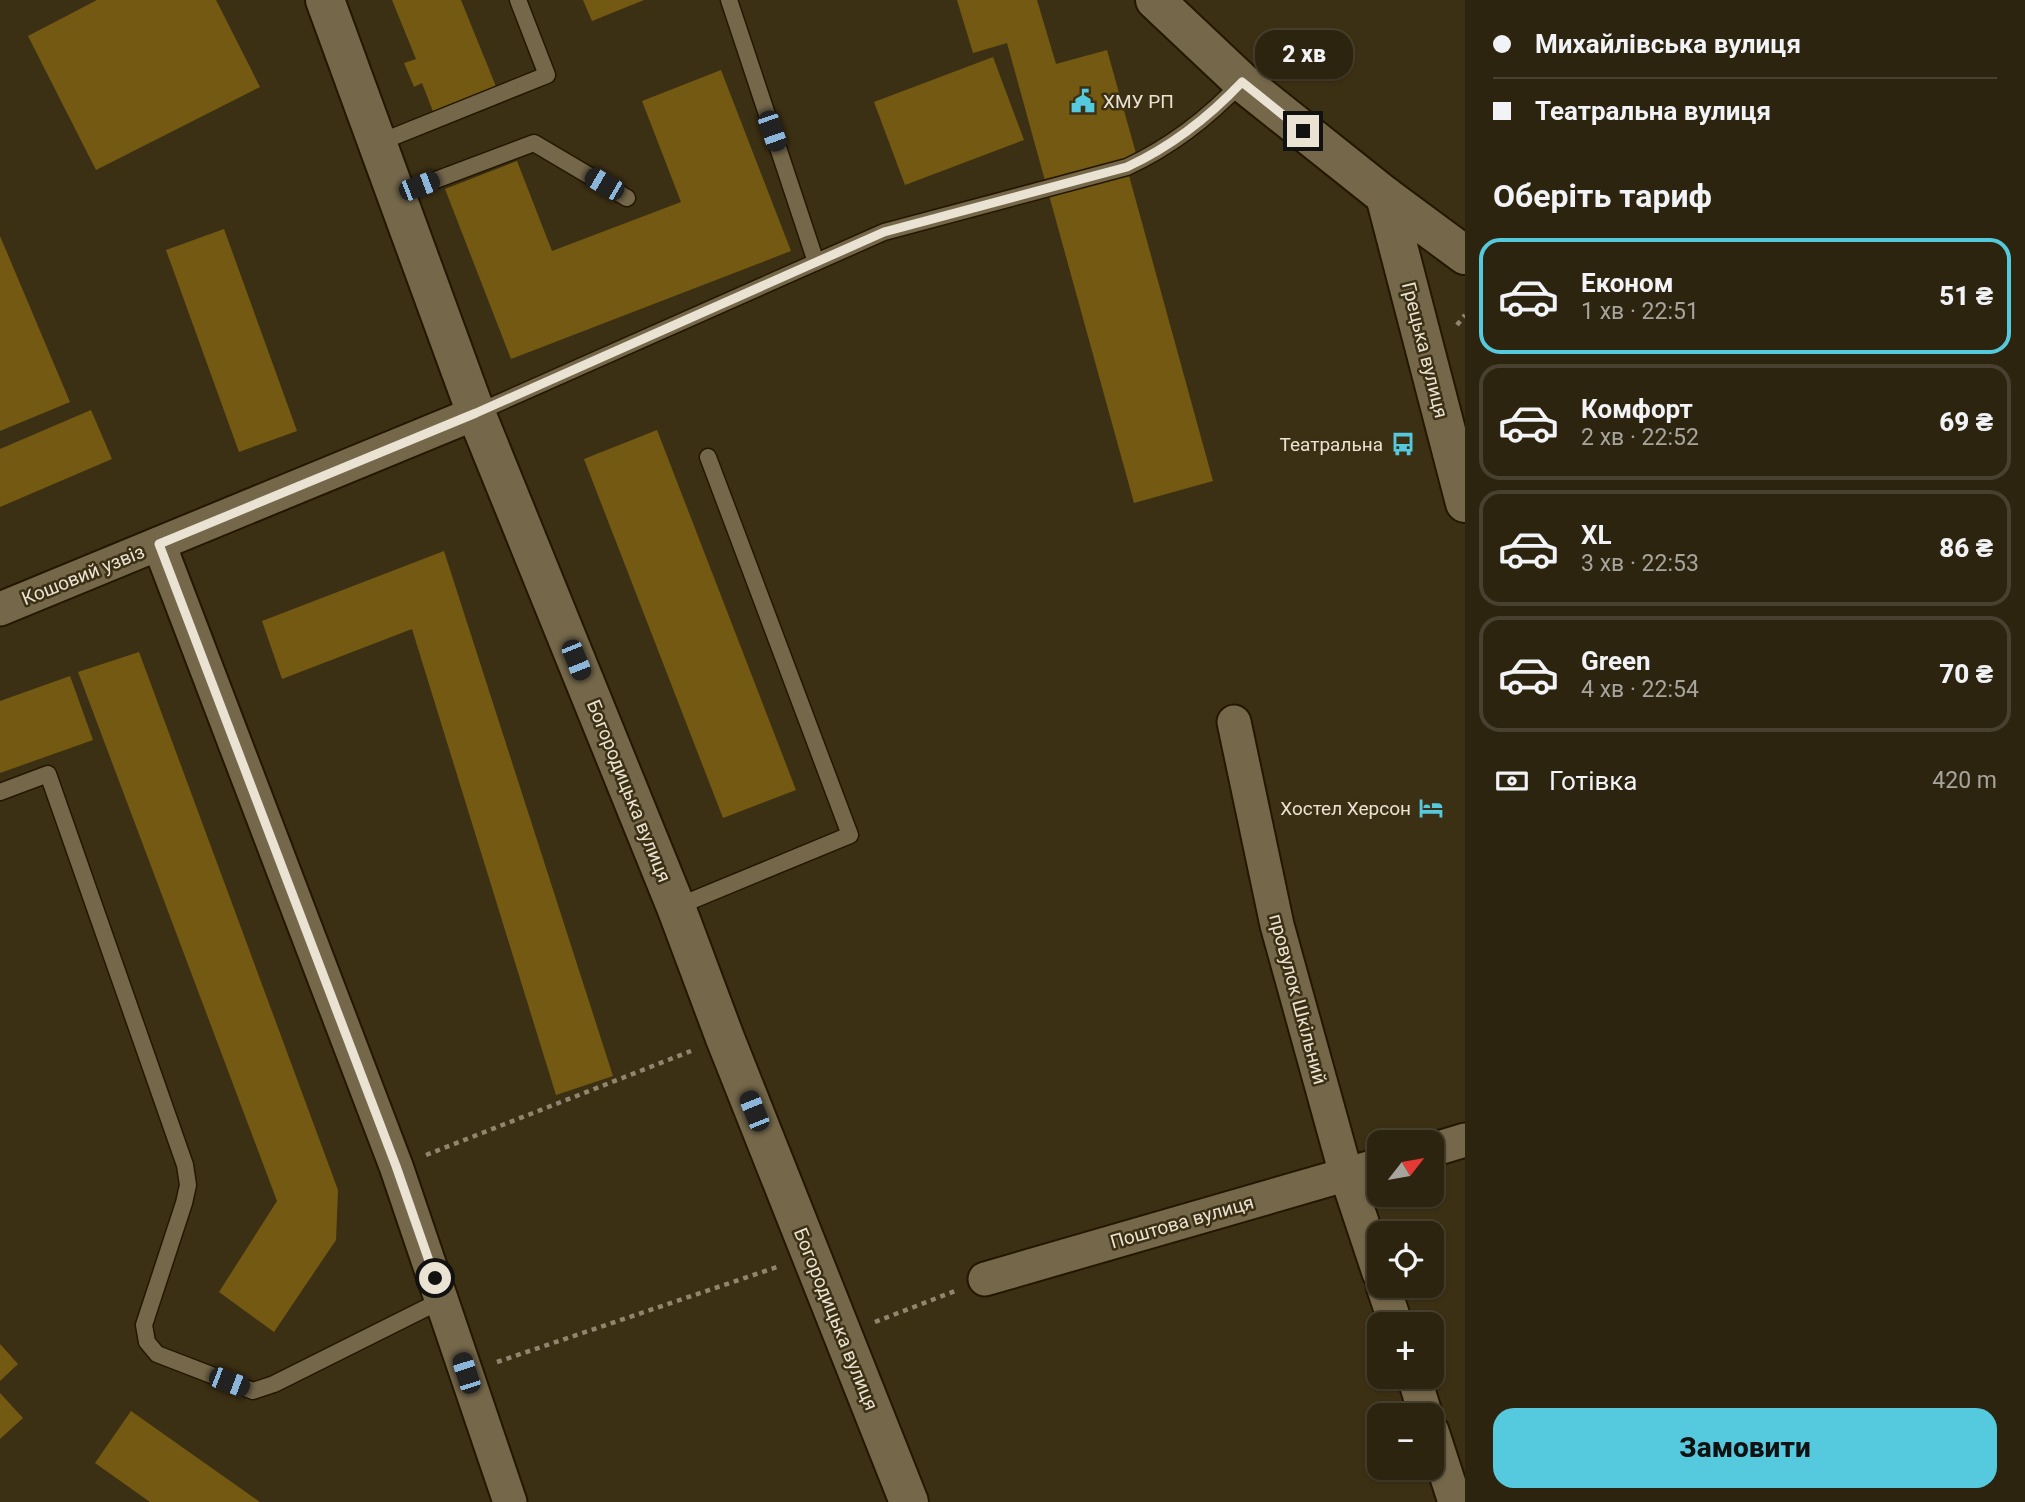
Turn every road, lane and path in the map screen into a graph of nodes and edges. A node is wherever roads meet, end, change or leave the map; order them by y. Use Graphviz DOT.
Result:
graph roads {
  1 [pos="326,0"];
  2 [pos="518,0"];
  3 [pos="729,0"];
  4 [pos="1155,0"];
  5 [pos="1242,82"];
  6 [pos="378,143"];
  7 [pos="397,195"];
  8 [pos="1385,196"];
  9 [pos="627,198"];
  10 [pos="1465,256"];
  11 [pos="816,262"];
  12 [pos="476,413"];
  13 [pos="708,457"];
  14 [pos="1465,503"];
  15 [pos="159,544"];
  16 [pos="0,609"];
  17 [pos="1234,722"];
  18 [pos="0,792"];
  19 [pos="676,907"];
  20 [pos="725,1038"];
  21 [pos="1465,1140"];
  22 [pos="1444,1146"];
  23 [pos="396,1166"];
  24 [pos="1367,1168"];
  25 [pos="1346,1174"];
  26 [pos="1367,1237"];
  27 [pos="811,1256"];
  28 [pos="985,1279"];
  29 [pos="442,1300"];
  30 [pos="842,1335"];
  31 [pos="466,1373"];
  32 [pos="1444,1468"];
  33 [pos="510,1502"];
  34 [pos="909,1502"];
  35 [pos="1455,1502"];
  1 -- 6 [label="street, Богородицька вулиця"];
  2 -- 6 [label="lane"];
  3 -- 11 [label="lane"];
  4 -- 5 [label="street"];
  5 -- 8 [label="street"];
  5 -- 11 [label="lane"];
  6 -- 7 [label="street, Богородицька вулиця"];
  7 -- 9 [label="lane"];
  7 -- 12 [label="street, Богородицька вулиця"];
  8 -- 10 [label="street"];
  8 -- 14 [label="street, Грецька вулиця"];
  11 -- 12 [label="lane"];
  12 -- 15 [label="street, Кошовий узвіз"];
  12 -- 19 [label="street, Богородицька вулиця"];
  13 -- 19 [label="lane"];
  15 -- 16 [label="street, Кошовий узвіз"];
  15 -- 23 [label="street"];
  17 -- 25 [label="street, провулок Шкільний"];
  18 -- 29 [label="lane"];
  19 -- 20 [label="street, Богородицька вулиця"];
  20 -- 23 [label="path"];
  20 -- 27 [label="street, Богородицька вулиця"];
  21 -- 22 [label="street"];
  23 -- 29 [label="street"];
  24 -- 25 [label="street, Поштова вулиця"];
  25 -- 26 [label="street, провулок Шкільний"];
  25 -- 28 [label="street, Поштова вулиця"];
  27 -- 30 [label="street, Богородицька вулиця"];
  27 -- 31 [label="path"];
  28 -- 30 [label="path"];
  29 -- 31 [label="street"];
  30 -- 34 [label="street, Богородицька вулиця"];
  31 -- 33 [label="street"];
  32 -- 35 [label="street"];
}
